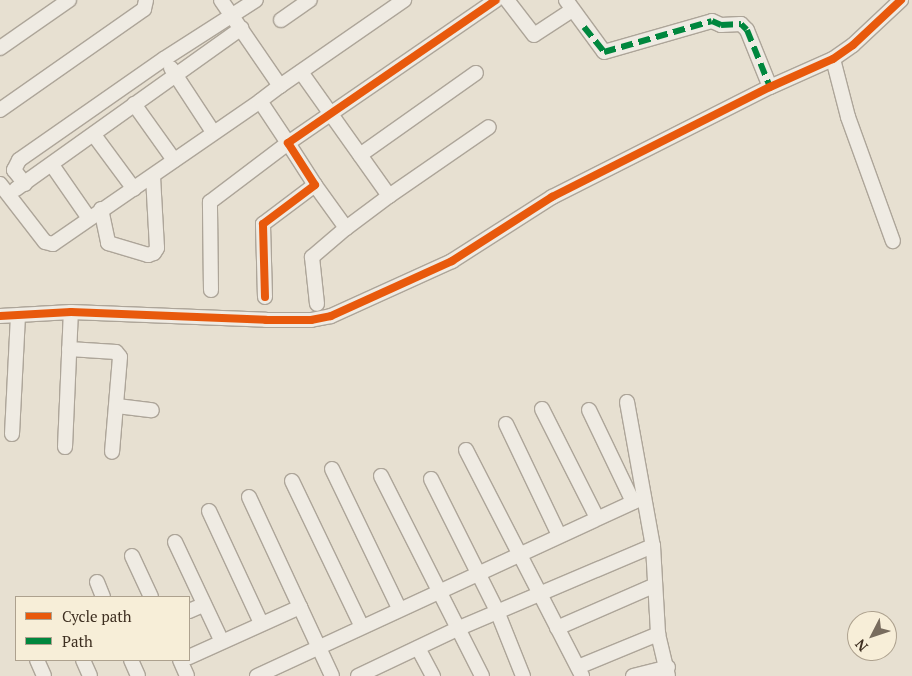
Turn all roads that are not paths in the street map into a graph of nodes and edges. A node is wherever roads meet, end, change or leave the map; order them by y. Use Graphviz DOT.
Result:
graph roads {
  1 [pos="69,0"];
  2 [pos="146,0"];
  3 [pos="221,0"];
  4 [pos="256,0"];
  5 [pos="310,0"];
  6 [pos="404,0"];
  7 [pos="496,0"];
  8 [pos="507,0"];
  9 [pos="901,0"];
  10 [pos="569,5"];
  11 [pos="233,15"];
  12 [pos="281,20"];
  13 [pos="242,28"];
  14 [pos="0,48"];
  15 [pos="833,58"];
  16 [pos="164,59"];
  17 [pos="301,72"];
  18 [pos="476,73"];
  19 [pos="176,75"];
  20 [pos="280,86"];
  21 [pos="770,87"];
  22 [pos="108,98"];
  23 [pos="260,101"];
  24 [pos="134,104"];
  25 [pos="0,110"];
  26 [pos="121,114"];
  27 [pos="330,114"];
  28 [pos="489,127"];
  29 [pos="213,132"];
  30 [pos="94,135"];
  31 [pos="288,143"];
  32 [pos="360,155"];
  33 [pos="174,160"];
  34 [pos="52,164"];
  35 [pos="153,176"];
  36 [pos="25,184"];
  37 [pos="315,185"];
  38 [pos="134,189"];
  39 [pos="3,192"];
  40 [pos="389,196"];
  41 [pos="101,209"];
  42 [pos="88,217"];
  43 [pos="346,228"];
  44 [pos="893,241"];
  45 [pos="211,290"];
  46 [pos="265,298"];
  47 [pos="316,304"];
  48 [pos="71,312"];
  49 [pos="18,315"];
  50 [pos="0,316"];
  51 [pos="69,349"];
  52 [pos="627,402"];
  53 [pos="117,406"];
  54 [pos="542,409"];
  55 [pos="152,410"];
  56 [pos="588,410"];
  57 [pos="506,424"];
  58 [pos="12,434"];
  59 [pos="65,447"];
  60 [pos="466,450"];
  61 [pos="112,452"];
  62 [pos="332,469"];
  63 [pos="380,476"];
  64 [pos="431,479"];
  65 [pos="292,481"];
  66 [pos="249,497"];
  67 [pos="638,499"];
  68 [pos="208,511"];
  69 [pos="597,518"];
  70 [pos="559,535"];
  71 [pos="176,542"];
  72 [pos="653,546"];
  73 [pos="132,556"];
  74 [pos="475,573"];
  75 [pos="97,582"];
  76 [pos="653,586"];
  77 [pos="438,590"];
  78 [pos="103,596"];
  79 [pos="151,596"];
  80 [pos="203,605"];
  81 [pos="300,607"];
  82 [pos="399,608"];
  83 [pos="190,611"];
  84 [pos="497,611"];
  85 [pos="261,623"];
  86 [pos="361,625"];
  87 [pos="557,628"];
  88 [pos="457,629"];
  89 [pos="658,634"];
  90 [pos="222,642"];
  91 [pos="318,646"];
  92 [pos="418,648"];
  93 [pos="190,656"];
  94 [pos="37,661"];
  95 [pos="83,661"];
  96 [pos="131,661"];
  97 [pos="183,661"];
  98 [pos="280,671"];
  99 [pos="668,671"];
  100 [pos="378,672"];
  101 [pos="580,672"];
  102 [pos="44,676"];
  103 [pos="90,676"];
  104 [pos="138,676"];
  105 [pos="186,676"];
  106 [pos="257,676"];
  107 [pos="332,676"];
  108 [pos="358,676"];
  109 [pos="433,676"];
  110 [pos="482,676"];
  111 [pos="523,676"];
  112 [pos="633,676"];
  1 -- 14 [label="street"];
  2 -- 25 [label="street"];
  3 -- 11 [label="street"];
  4 -- 11 [label="street"];
  5 -- 12 [label="street"];
  6 -- 17 [label="street"];
  7 -- 27 [label="street"];
  8 -- 10 [label="street"];
  9 -- 15 [label="street"];
  10 -- 21 [label="street"];
  11 -- 13 [label="street"];
  11 -- 16 [label="street"];
  13 -- 19 [label="street"];
  13 -- 20 [label="street"];
  15 -- 21 [label="street"];
  15 -- 44 [label="street"];
  16 -- 19 [label="street"];
  16 -- 22 [label="street"];
  17 -- 20 [label="street"];
  17 -- 27 [label="street"];
  18 -- 32 [label="street"];
  19 -- 24 [label="street"];
  19 -- 29 [label="street"];
  20 -- 23 [label="street"];
  21 -- 48 [label="street"];
  22 -- 26 [label="street"];
  22 -- 36 [label="street"];
  23 -- 29 [label="street"];
  23 -- 31 [label="street"];
  24 -- 26 [label="street"];
  24 -- 33 [label="street"];
  26 -- 30 [label="street"];
  27 -- 31 [label="street"];
  27 -- 32 [label="street"];
  28 -- 40 [label="street"];
  29 -- 33 [label="street"];
  30 -- 34 [label="street"];
  30 -- 38 [label="street"];
  31 -- 37 [label="street"];
  31 -- 45 [label="street"];
  32 -- 40 [label="street"];
  33 -- 35 [label="street"];
  34 -- 36 [label="street"];
  34 -- 42 [label="street"];
  35 -- 38 [label="street"];
  35 -- 41 [label="street"];
  36 -- 39 [label="street"];
  37 -- 43 [label="street"];
  37 -- 46 [label="street"];
  38 -- 41 [label="street"];
  39 -- 42 [label="street"];
  40 -- 43 [label="street"];
  41 -- 42 [label="street"];
  43 -- 47 [label="street"];
  48 -- 49 [label="street"];
  48 -- 51 [label="street"];
  49 -- 50 [label="street"];
  49 -- 58 [label="street"];
  51 -- 53 [label="street"];
  51 -- 59 [label="street"];
  52 -- 67 [label="street"];
  53 -- 55 [label="street"];
  53 -- 61 [label="street"];
  54 -- 69 [label="street"];
  56 -- 67 [label="street"];
  57 -- 70 [label="street"];
  60 -- 87 [label="street"];
  62 -- 82 [label="street"];
  63 -- 77 [label="street"];
  64 -- 74 [label="street"];
  65 -- 86 [label="street"];
  66 -- 81 [label="street"];
  67 -- 69 [label="street"];
  67 -- 72 [label="street"];
  68 -- 85 [label="street"];
  69 -- 70 [label="street"];
  70 -- 74 [label="street"];
  71 -- 80 [label="street"];
  72 -- 76 [label="street"];
  72 -- 84 [label="street"];
  73 -- 79 [label="street"];
  74 -- 77 [label="street"];
  74 -- 84 [label="street"];
  75 -- 78 [label="street"];
  76 -- 87 [label="street"];
  76 -- 89 [label="street"];
  77 -- 82 [label="street"];
  77 -- 88 [label="street"];
  80 -- 83 [label="street"];
  80 -- 90 [label="street"];
  81 -- 85 [label="street"];
  81 -- 91 [label="street"];
  82 -- 86 [label="street"];
  84 -- 88 [label="street"];
  84 -- 111 [label="street"];
  85 -- 90 [label="street"];
  86 -- 91 [label="street"];
  87 -- 101 [label="street"];
  88 -- 92 [label="street"];
  88 -- 110 [label="street"];
  89 -- 99 [label="street"];
  89 -- 101 [label="street"];
  90 -- 93 [label="street"];
  91 -- 98 [label="street"];
  91 -- 107 [label="street"];
  92 -- 100 [label="street"];
  92 -- 109 [label="street"];
  94 -- 102 [label="street"];
  95 -- 103 [label="street"];
  96 -- 104 [label="street"];
  97 -- 105 [label="street"];
  98 -- 106 [label="street"];
  99 -- 112 [label="street"];
  100 -- 108 [label="street"];
}
